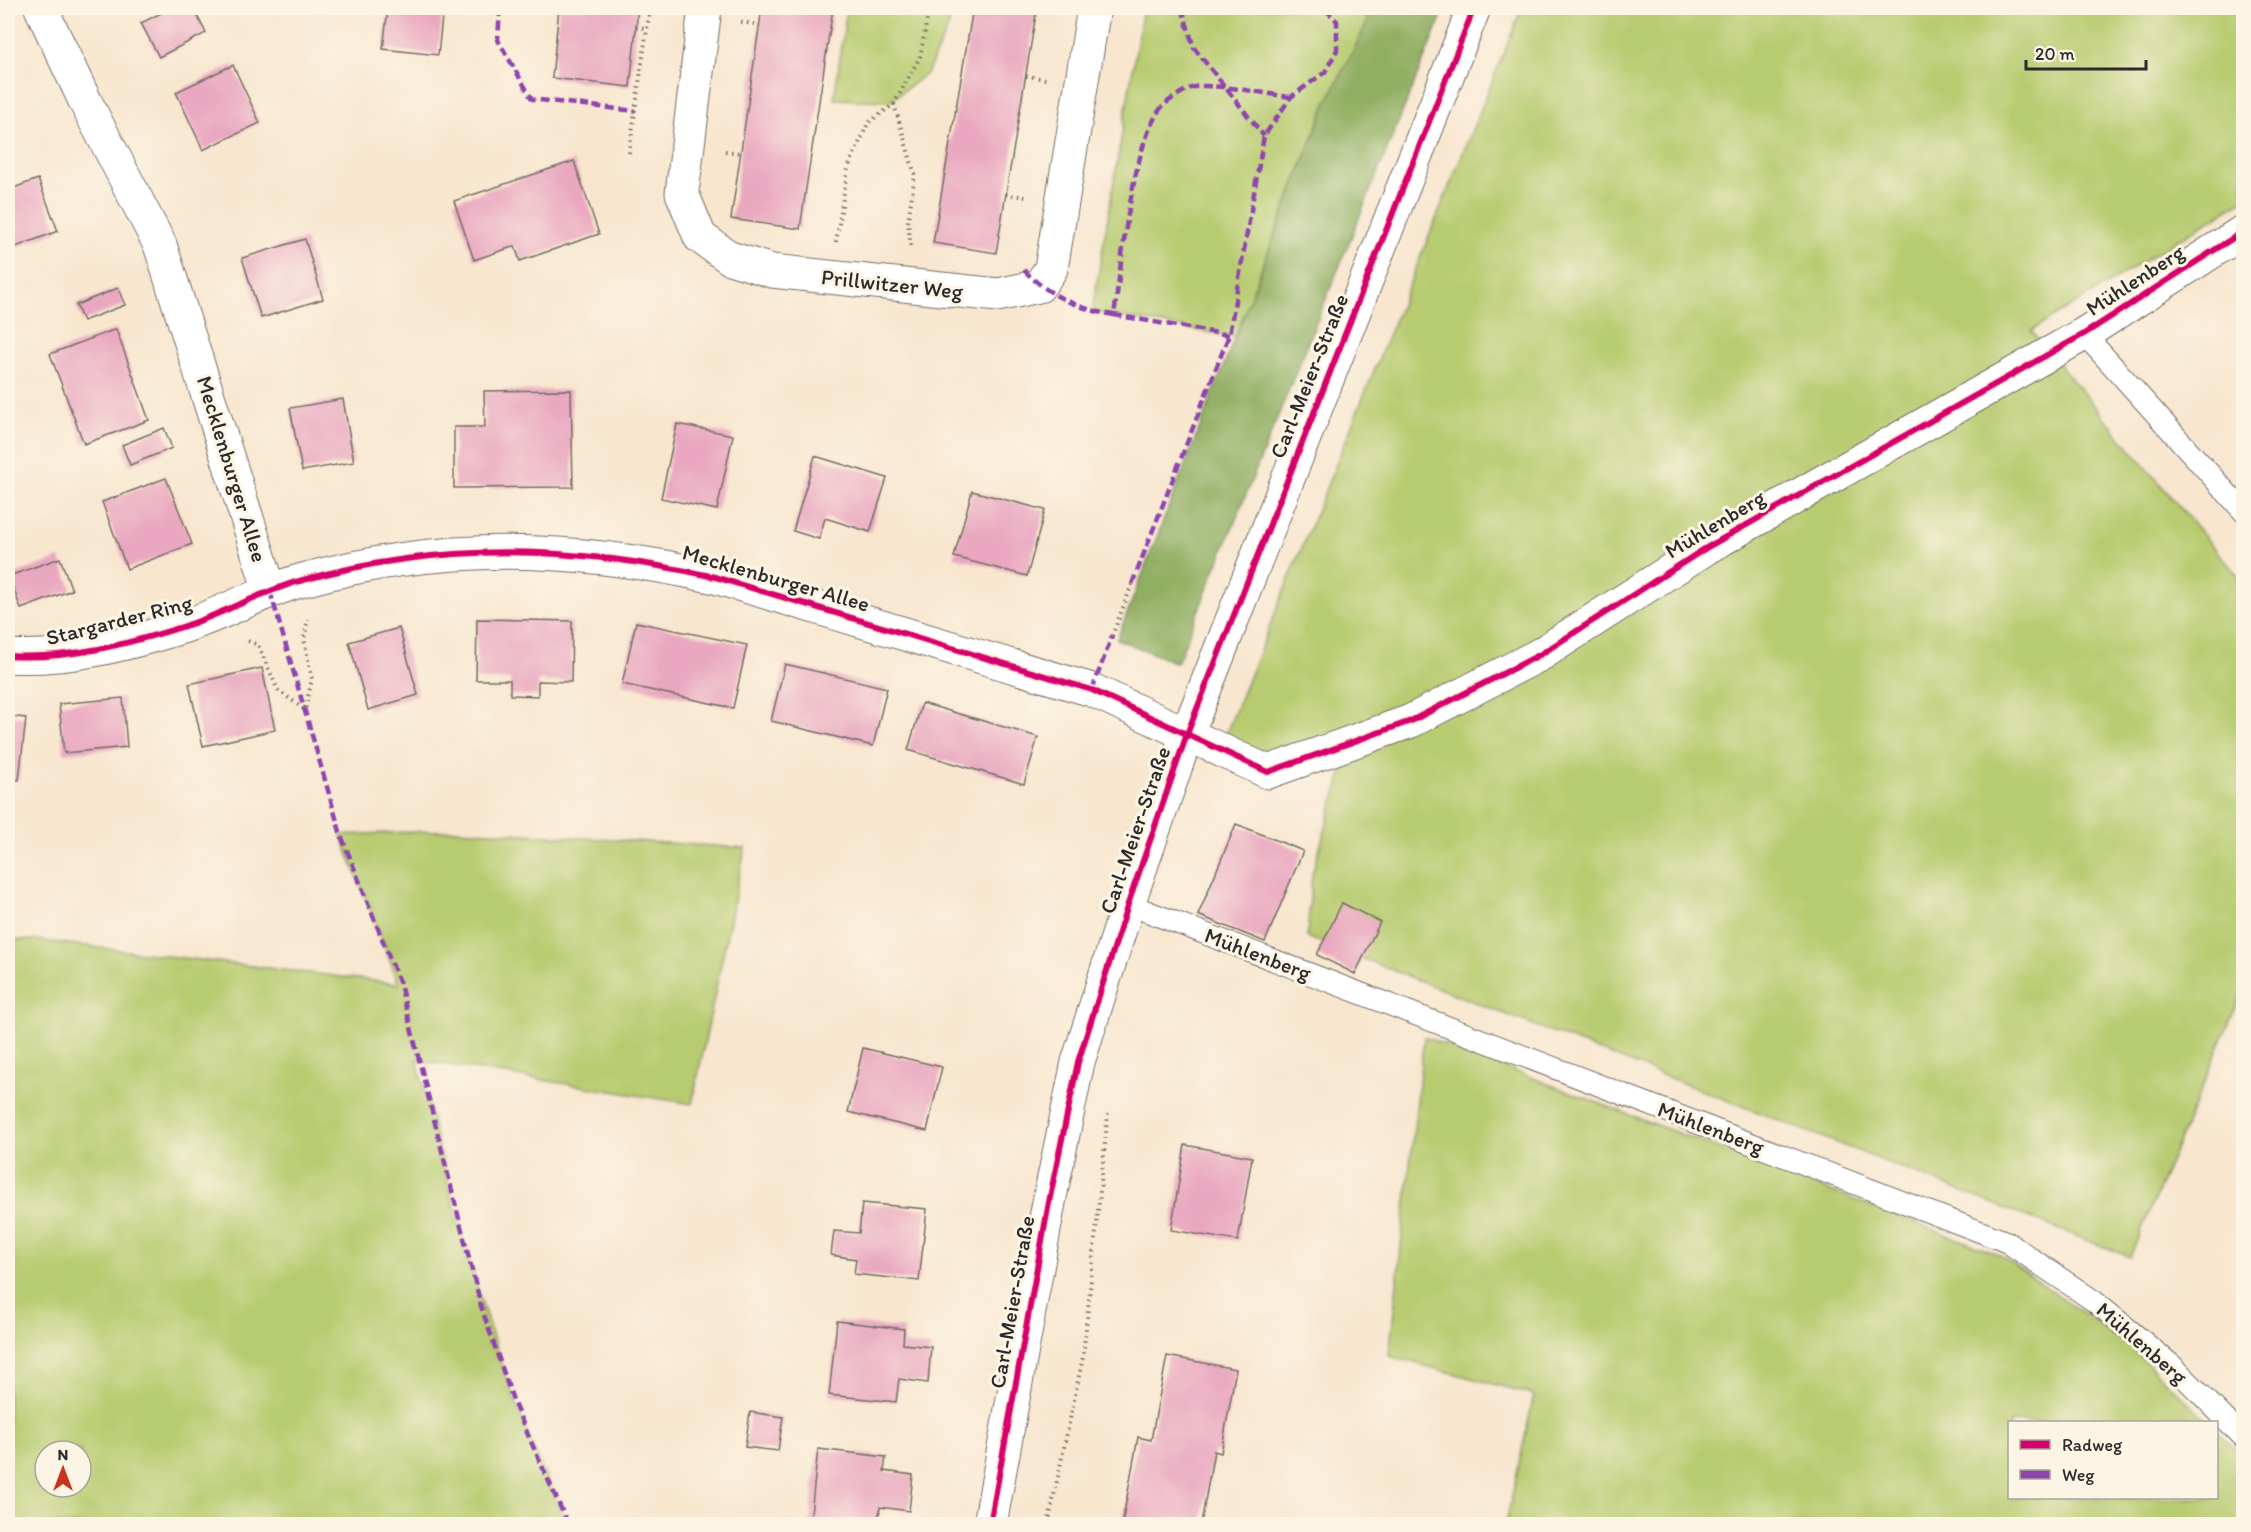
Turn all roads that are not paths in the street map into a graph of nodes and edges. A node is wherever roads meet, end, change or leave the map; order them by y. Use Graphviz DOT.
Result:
graph roads {
  1 [pos="41,8"];
  2 [pos="705,8"];
  3 [pos="1094,8"];
  4 [pos="1474,8"];
  5 [pos="2244,231"];
  6 [pos="2084,334"];
  7 [pos="2244,512"];
  8 [pos="270,591"];
  9 [pos="8,656"];
  10 [pos="1187,734"];
  11 [pos="1128,904"];
  12 [pos="2244,1438"];
  13 [pos="990,1524"];
  1 -- 8 [label="street, Mecklenburger Allee"];
  2 -- 3 [label="street, Prillwitzer Weg"];
  4 -- 10 [label="street, Carl-Meier-Straße"];
  5 -- 6 [label="street, Mühlenberg"];
  6 -- 7 [label="lane"];
  6 -- 10 [label="street, Mühlenberg"];
  8 -- 9 [label="street, Stargarder Ring"];
  8 -- 10 [label="street, Mecklenburger Allee"];
  10 -- 11 [label="street, Carl-Meier-Straße"];
  11 -- 12 [label="lane, Mühlenberg"];
  11 -- 13 [label="street, Carl-Meier-Straße"];
}
